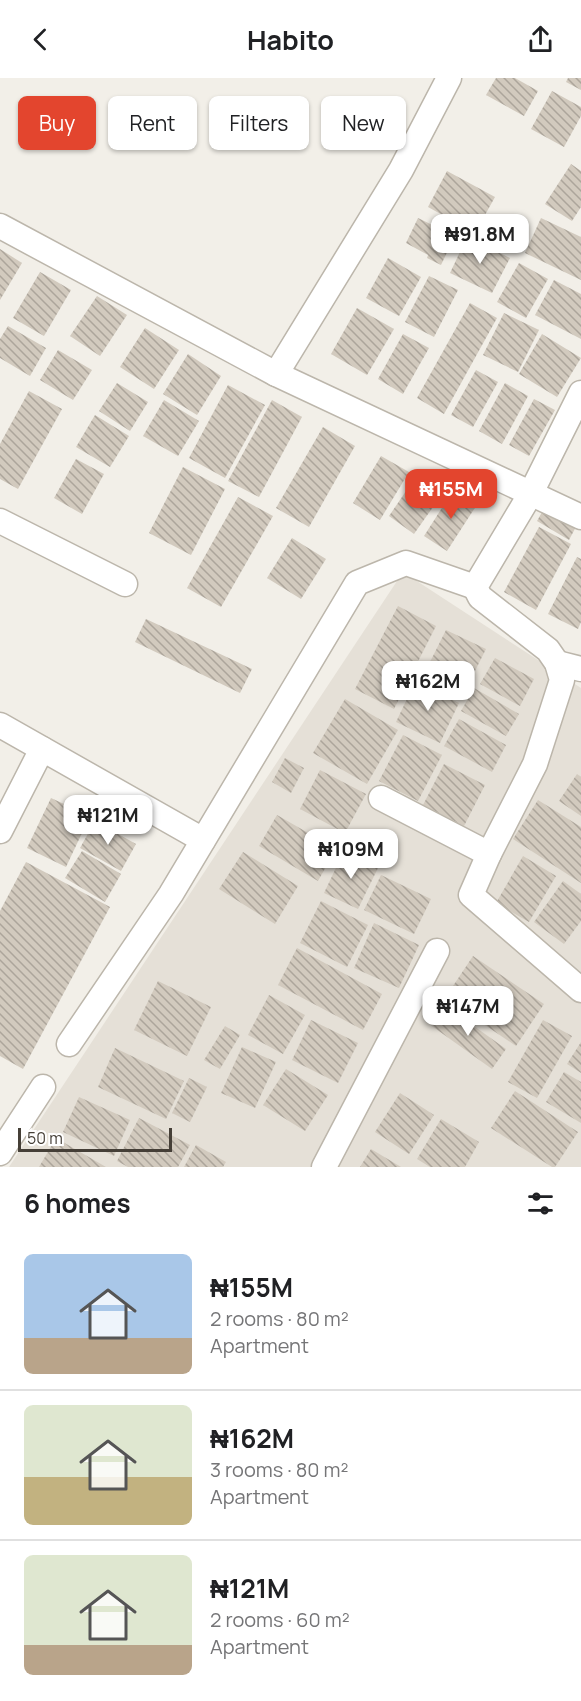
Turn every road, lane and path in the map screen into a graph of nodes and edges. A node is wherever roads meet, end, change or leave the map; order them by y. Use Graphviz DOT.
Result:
graph roads {
  1 [pos="449,78"];
  2 [pos="0,226"];
  3 [pos="276,374"];
  4 [pos="581,393"];
  5 [pos="531,493"];
  6 [pos="581,517"];
  7 [pos="0,521"];
  8 [pos="125,584"];
  9 [pos="475,587"];
  10 [pos="557,663"];
  11 [pos="581,669"];
  12 [pos="0,725"];
  13 [pos="42,749"];
  14 [pos="381,798"];
  15 [pos="0,831"];
  16 [pos="203,840"];
  17 [pos="489,854"];
  18 [pos="437,951"];
  19 [pos="581,990"];
  20 [pos="69,1044"];
  21 [pos="43,1087"];
  22 [pos="0,1153"];
  23 [pos="324,1167"];
  1 -- 3 [label="street"];
  2 -- 3 [label="street"];
  3 -- 5 [label="street"];
  4 -- 5 [label="street"];
  5 -- 6 [label="street"];
  5 -- 9 [label="street"];
  7 -- 8 [label="street"];
  9 -- 10 [label="street"];
  9 -- 16 [label="street"];
  10 -- 11 [label="street"];
  10 -- 17 [label="street"];
  12 -- 13 [label="street"];
  13 -- 15 [label="street"];
  13 -- 16 [label="street"];
  14 -- 17 [label="street"];
  16 -- 20 [label="street"];
  17 -- 19 [label="street"];
  18 -- 23 [label="street"];
  21 -- 22 [label="street"];
}
